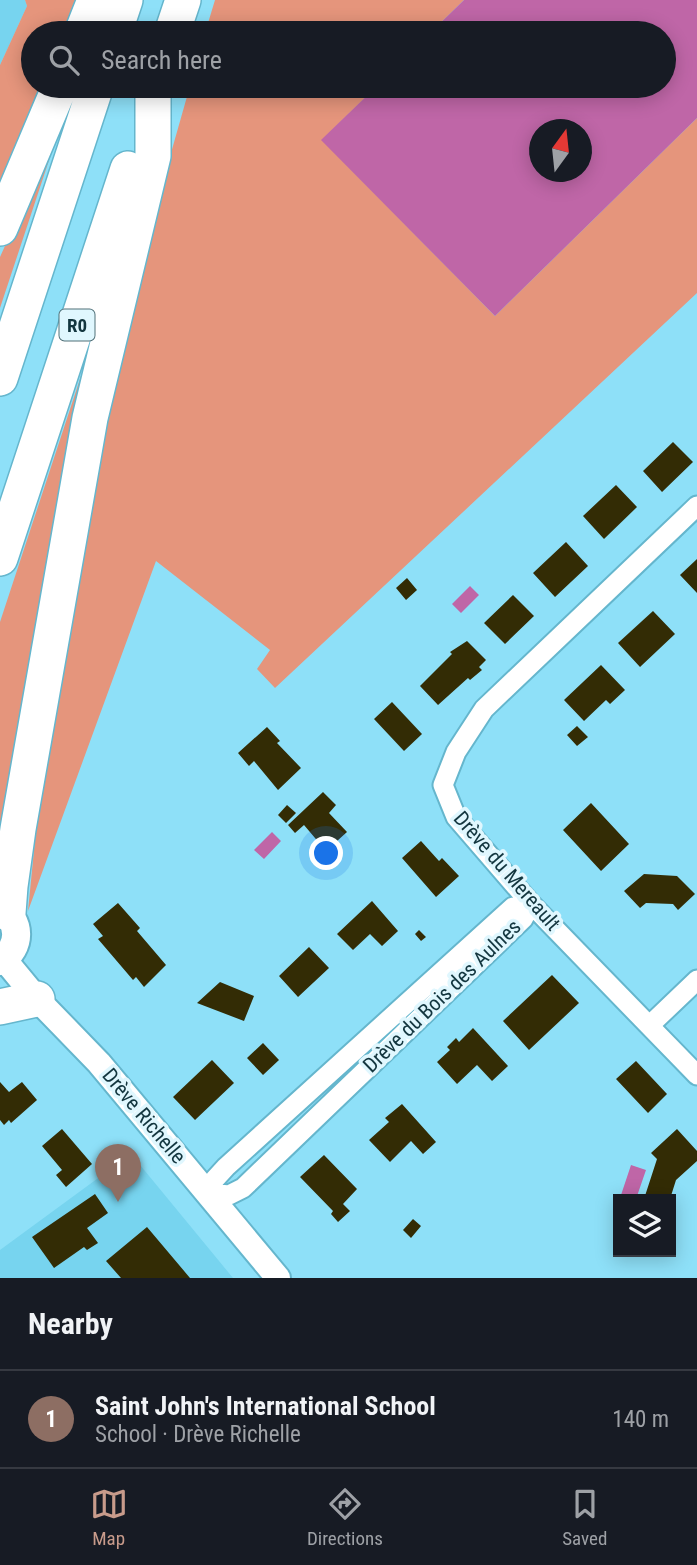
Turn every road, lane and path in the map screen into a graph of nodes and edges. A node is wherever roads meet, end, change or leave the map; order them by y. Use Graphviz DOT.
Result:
graph roads {
  1 [pos="96,0"];
  2 [pos="125,0"];
  3 [pos="183,0"];
  4 [pos="87,21"];
  5 [pos="118,21"];
  6 [pos="176,21"];
  7 [pos="55,98"];
  8 [pos="92,98"];
  9 [pos="151,98"];
  10 [pos="154,98"];
  11 [pos="0,228"];
  12 [pos="0,378"];
  13 [pos="697,506"];
  14 [pos="0,558"];
  15 [pos="531,904"];
  16 [pos="4,910"];
  17 [pos="2,960"];
  18 [pos="697,980"];
  19 [pos="37,999"];
  20 [pos="0,1007"];
  21 [pos="650,1025"];
  22 [pos="697,1076"];
  23 [pos="208,1193"];
  24 [pos="278,1278"];
  1 -- 4 [label="highway"];
  2 -- 5 [label="highway"];
  3 -- 6 [label="highway"];
  7 -- 11 [label="highway"];
  8 -- 12 [label="highway"];
  9 -- 14 [label="highway, R0"];
  10 -- 16 [label="highway"];
  13 -- 15 [label="street, Drève du Mereault"];
  15 -- 21 [label="street, Drève du Mereault"];
  15 -- 23 [label="street, Drève du Bois des Aulnes"];
  15 -- 23 [label="street, Drève du Bois des Aulnes"];
  16 -- 17 [label="main road"];
  17 -- 19 [label="street, Drève Richelle"];
  18 -- 21 [label="street"];
  19 -- 20 [label="highway"];
  19 -- 23 [label="street, Drève Richelle"];
  21 -- 22 [label="street, Drève du Mereault"];
  23 -- 24 [label="street, Drève Richelle"];
}
